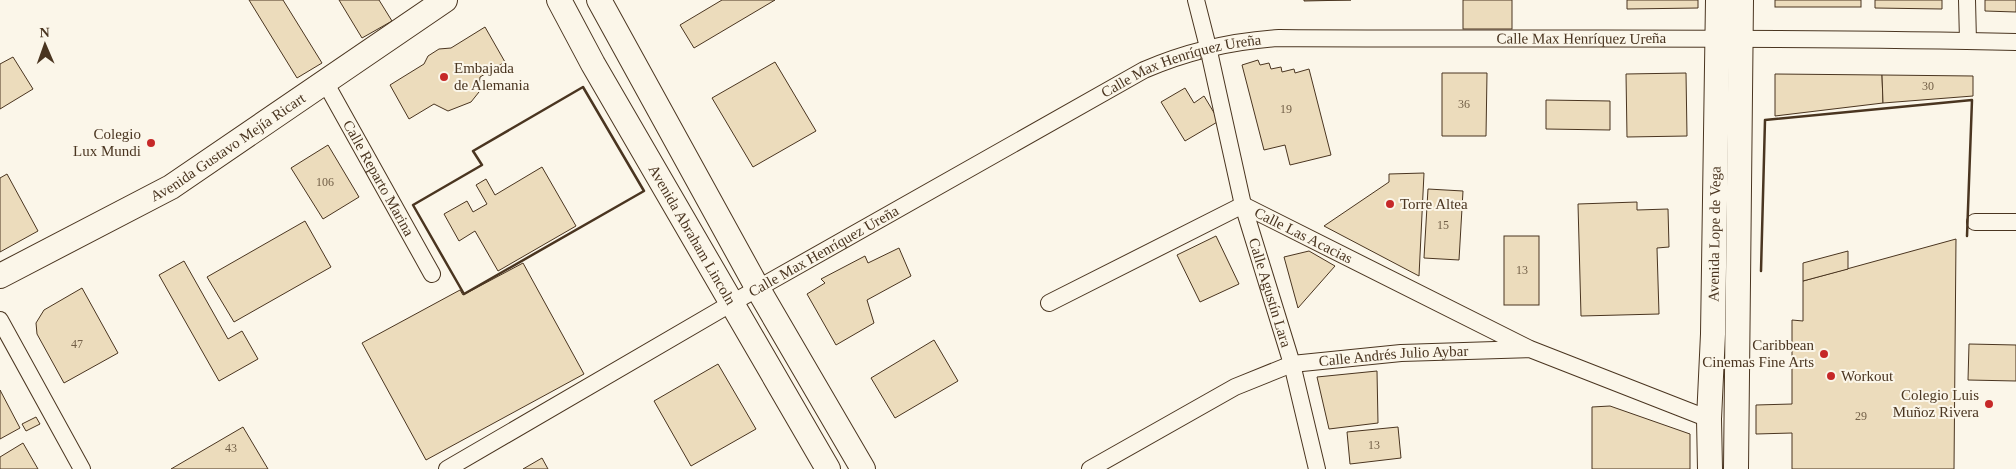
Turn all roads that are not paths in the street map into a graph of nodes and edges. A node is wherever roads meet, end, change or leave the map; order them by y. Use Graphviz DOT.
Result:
graph roads {
  1 [pos="446,0"];
  2 [pos="559,0"];
  3 [pos="600,0"];
  4 [pos="1196,0"];
  5 [pos="1718,0"];
  6 [pos="1741,0"];
  7 [pos="1967,0"];
  8 [pos="1729,38"];
  9 [pos="1968,41"];
  10 [pos="2016,42"];
  11 [pos="1208,47"];
  12 [pos="325,82"];
  13 [pos="1243,205"];
  14 [pos="1975,222"];
  15 [pos="2016,222"];
  16 [pos="432,274"];
  17 [pos="0,276"];
  18 [pos="758,289"];
  19 [pos="1049,302"];
  20 [pos="732,303"];
  21 [pos="0,320"];
  22 [pos="1530,350"];
  23 [pos="1292,364"];
  24 [pos="1709,419"];
  25 [pos="82,469"];
  26 [pos="447,469"];
  27 [pos="828,469"];
  28 [pos="863,469"];
  29 [pos="1090,469"];
  30 [pos="1317,469"];
  31 [pos="1710,469"];
  32 [pos="1736,469"];
  1 -- 12 [label="main road, Avenida Gustavo Mejía Ricart"];
  2 -- 20 [label="main road, Avenida Abraham Lincoln"];
  3 -- 18 [label="main road, Avenida Abraham Lincoln"];
  4 -- 11 [label="street, Calle Agustín Lara"];
  5 -- 8 [label="main road, Avenida Lope de Vega"];
  6 -- 8 [label="main road, Avenida Lope de Vega"];
  7 -- 9 [label="street"];
  8 -- 9 [label="street, Calle Max Henríquez Ureña"];
  8 -- 11 [label="street, Calle Max Henríquez Ureña"];
  8 -- 24 [label="main road, Avenida Lope de Vega"];
  8 -- 32 [label="main road, Avenida Lope de Vega"];
  9 -- 10 [label="street, Calle Max Henríquez Ureña"];
  11 -- 13 [label="street, Calle Agustín Lara"];
  11 -- 18 [label="street, Calle Max Henríquez Ureña"];
  12 -- 16 [label="street, Calle Reparto Marina"];
  12 -- 17 [label="main road, Avenida Gustavo Mejía Ricart"];
  13 -- 19 [label="street, Calle Las Acacias"];
  13 -- 22 [label="street, Calle Las Acacias"];
  13 -- 23 [label="street, Calle Agustín Lara"];
  14 -- 15 [label="street"];
  18 -- 20 [label="street, Calle Max Henríquez Ureña"];
  18 -- 28 [label="main road, Avenida Abraham Lincoln"];
  20 -- 26 [label="street, Calle Max Henríquez Ureña"];
  20 -- 27 [label="main road, Avenida Abraham Lincoln"];
  21 -- 25 [label="street"];
  22 -- 23 [label="street, Calle Andrés Julio Aybar"];
  22 -- 24 [label="street, Calle Andrés Julio Aybar"];
  23 -- 29 [label="street, Calle Andrés Julio Aybar"];
  23 -- 30 [label="street, Calle Agustín Lara"];
  24 -- 31 [label="main road, Avenida Lope de Vega"];
}
